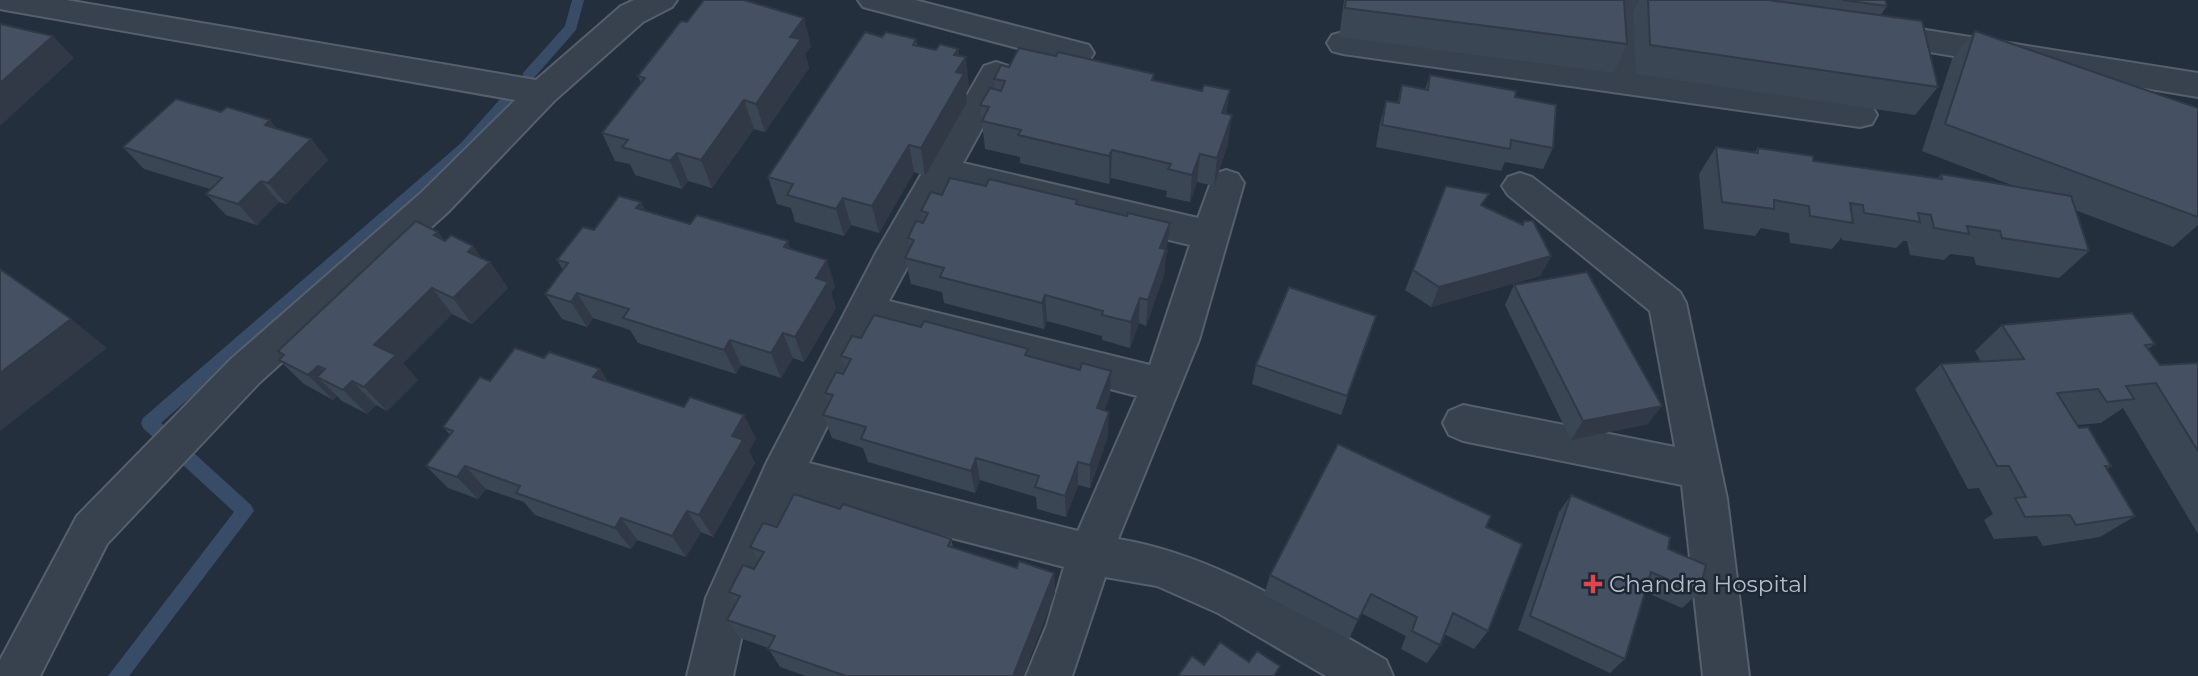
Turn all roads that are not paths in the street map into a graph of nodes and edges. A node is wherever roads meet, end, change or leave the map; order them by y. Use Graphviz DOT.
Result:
graph roads {
  1 [pos="5,0"];
  2 [pos="661,0"];
  3 [pos="874,0"];
  4 [pos="1628,0"];
  5 [pos="1850,30"];
  6 [pos="1343,43"];
  7 [pos="1078,53"];
  8 [pos="996,74"];
  9 [pos="1632,81"];
  10 [pos="2198,85"];
  11 [pos="542,93"];
  12 [pos="1860,115"];
  13 [pos="940,171"];
  14 [pos="1226,183"];
  15 [pos="1520,186"];
  16 [pos="1212,236"];
  17 [pos="864,310"];
  18 [pos="1161,384"];
  19 [pos="1463,424"];
  20 [pos="1700,470"];
  21 [pos="782,475"];
  22 [pos="1090,554"];
  23 [pos="720,673"];
  24 [pos="16,676"];
  25 [pos="1049,676"];
  26 [pos="1370,676"];
  27 [pos="1726,676"];
  1 -- 11 [label="street"];
  2 -- 11 [label="street"];
  3 -- 7 [label="street"];
  4 -- 9 [label="street"];
  5 -- 10 [label="street"];
  6 -- 9 [label="street"];
  8 -- 13 [label="street"];
  9 -- 12 [label="street"];
  11 -- 24 [label="street"];
  13 -- 16 [label="street"];
  13 -- 17 [label="street"];
  14 -- 16 [label="street"];
  15 -- 20 [label="street"];
  16 -- 18 [label="street"];
  17 -- 18 [label="street"];
  17 -- 21 [label="street"];
  18 -- 22 [label="street"];
  19 -- 20 [label="street"];
  20 -- 27 [label="street"];
  21 -- 22 [label="street"];
  21 -- 23 [label="street"];
  22 -- 25 [label="street"];
  22 -- 26 [label="street"];
}
